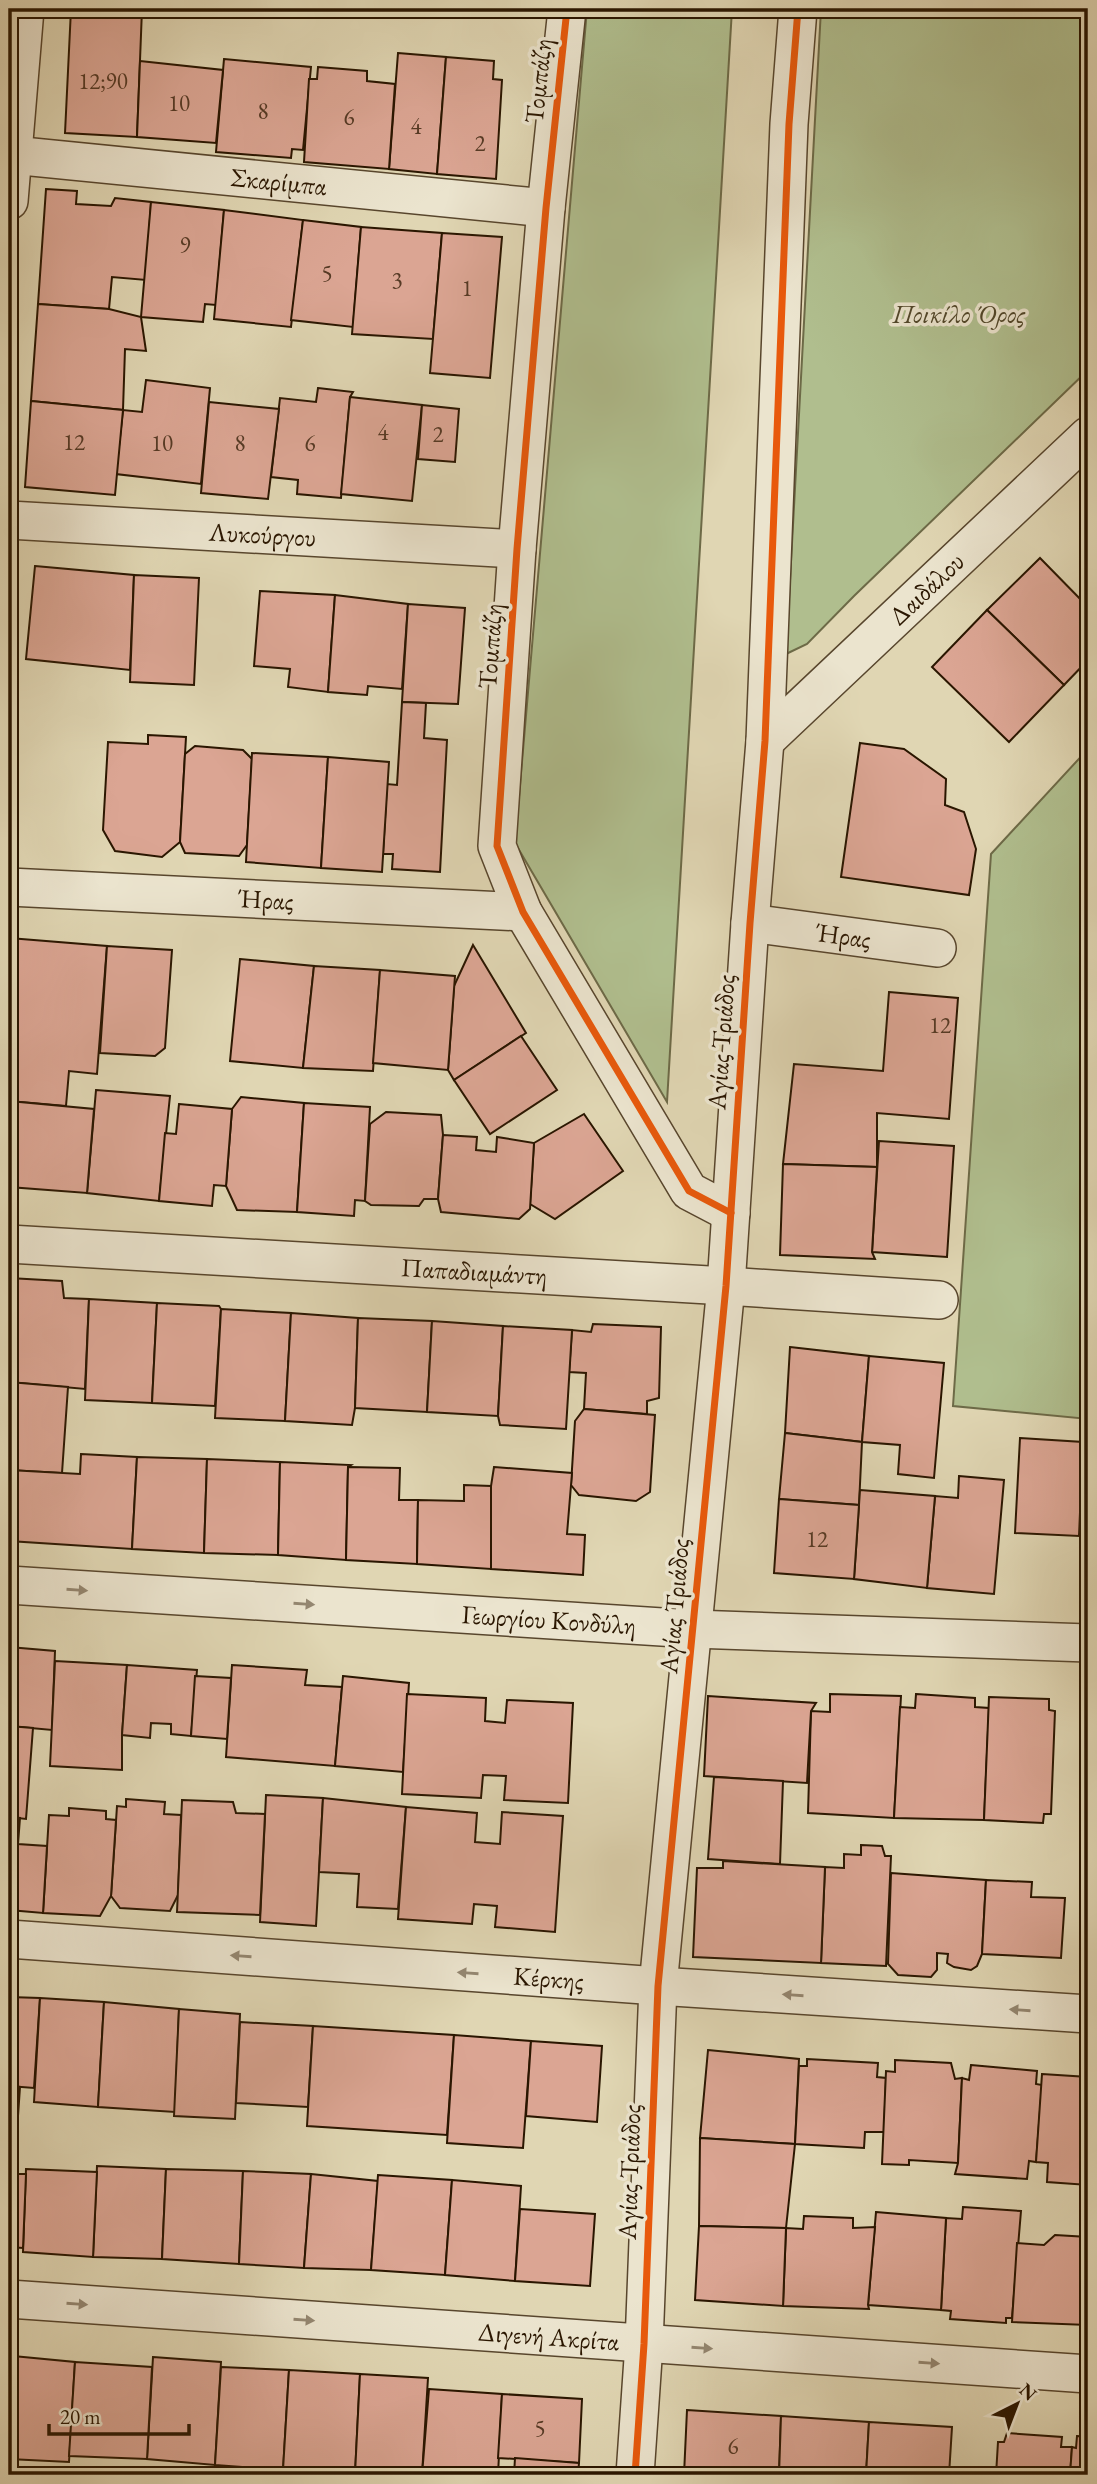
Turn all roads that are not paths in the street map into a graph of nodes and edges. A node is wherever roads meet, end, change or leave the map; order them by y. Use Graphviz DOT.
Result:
graph roads {
  1 [pos="25,9"];
  2 [pos="567,9"];
  3 [pos="798,9"];
  4 [pos="12,155"];
  5 [pos="9,201"];
  6 [pos="546,208"];
  7 [pos="1088,436"];
  8 [pos="9,520"];
  9 [pos="517,548"];
  10 [pos="765,741"];
  11 [pos="9,887"];
  12 [pos="523,912"];
  13 [pos="750,923"];
  14 [pos="937,948"];
  15 [pos="731,1213"];
  16 [pos="9,1244"];
  17 [pos="726,1286"];
  18 [pos="939,1300"];
  19 [pos="9,1585"];
  20 [pos="693,1629"];
  21 [pos="1088,1643"];
  22 [pos="9,1939"];
  23 [pos="658,1986"];
  24 [pos="1088,2014"];
  25 [pos="9,2300"];
  26 [pos="644,2344"];
  27 [pos="1088,2374"];
  28 [pos="635,2475"];
  1 -- 4 [label="street"];
  2 -- 6 [label="street, Τομπάζη"];
  3 -- 10 [label="street, Αγίας Τριάδος"];
  4 -- 5 [label="street"];
  4 -- 6 [label="street, Σκαρίμπα"];
  6 -- 9 [label="street, Τομπάζη"];
  7 -- 10 [label="street, Δαιδάλου"];
  8 -- 9 [label="street, Λυκούργου"];
  9 -- 12 [label="street, Τομπάζη"];
  10 -- 13 [label="street, Αγίας Τριάδος"];
  11 -- 12 [label="street, Ήρας"];
  12 -- 15 [label="street, Τομπάζη"];
  13 -- 14 [label="street, Ήρας"];
  13 -- 15 [label="street, Αγίας Τριάδος"];
  15 -- 17 [label="street, Αγίας Τριάδος"];
  16 -- 17 [label="street, Παπαδιαμάντη"];
  17 -- 18 [label="street, Παπαδιαμάντη"];
  17 -- 20 [label="street, Αγίας Τριάδος"];
  19 -- 20 [label="street, Γεωργίου Κονδύλη, one-way"];
  20 -- 21 [label="street, Γεωργίου Κονδύλη"];
  20 -- 23 [label="street, Αγίας Τριάδος"];
  23 -- 22 [label="street, Κέρκης, one-way"];
  24 -- 23 [label="street, Κέρκης, one-way"];
  23 -- 26 [label="street, Αγίας Τριάδος"];
  25 -- 26 [label="street, Διγενή Ακρίτα, one-way"];
  26 -- 27 [label="street, Διγενή Ακρίτα, one-way"];
  26 -- 28 [label="street, Αγίας Τριάδος"];
}
